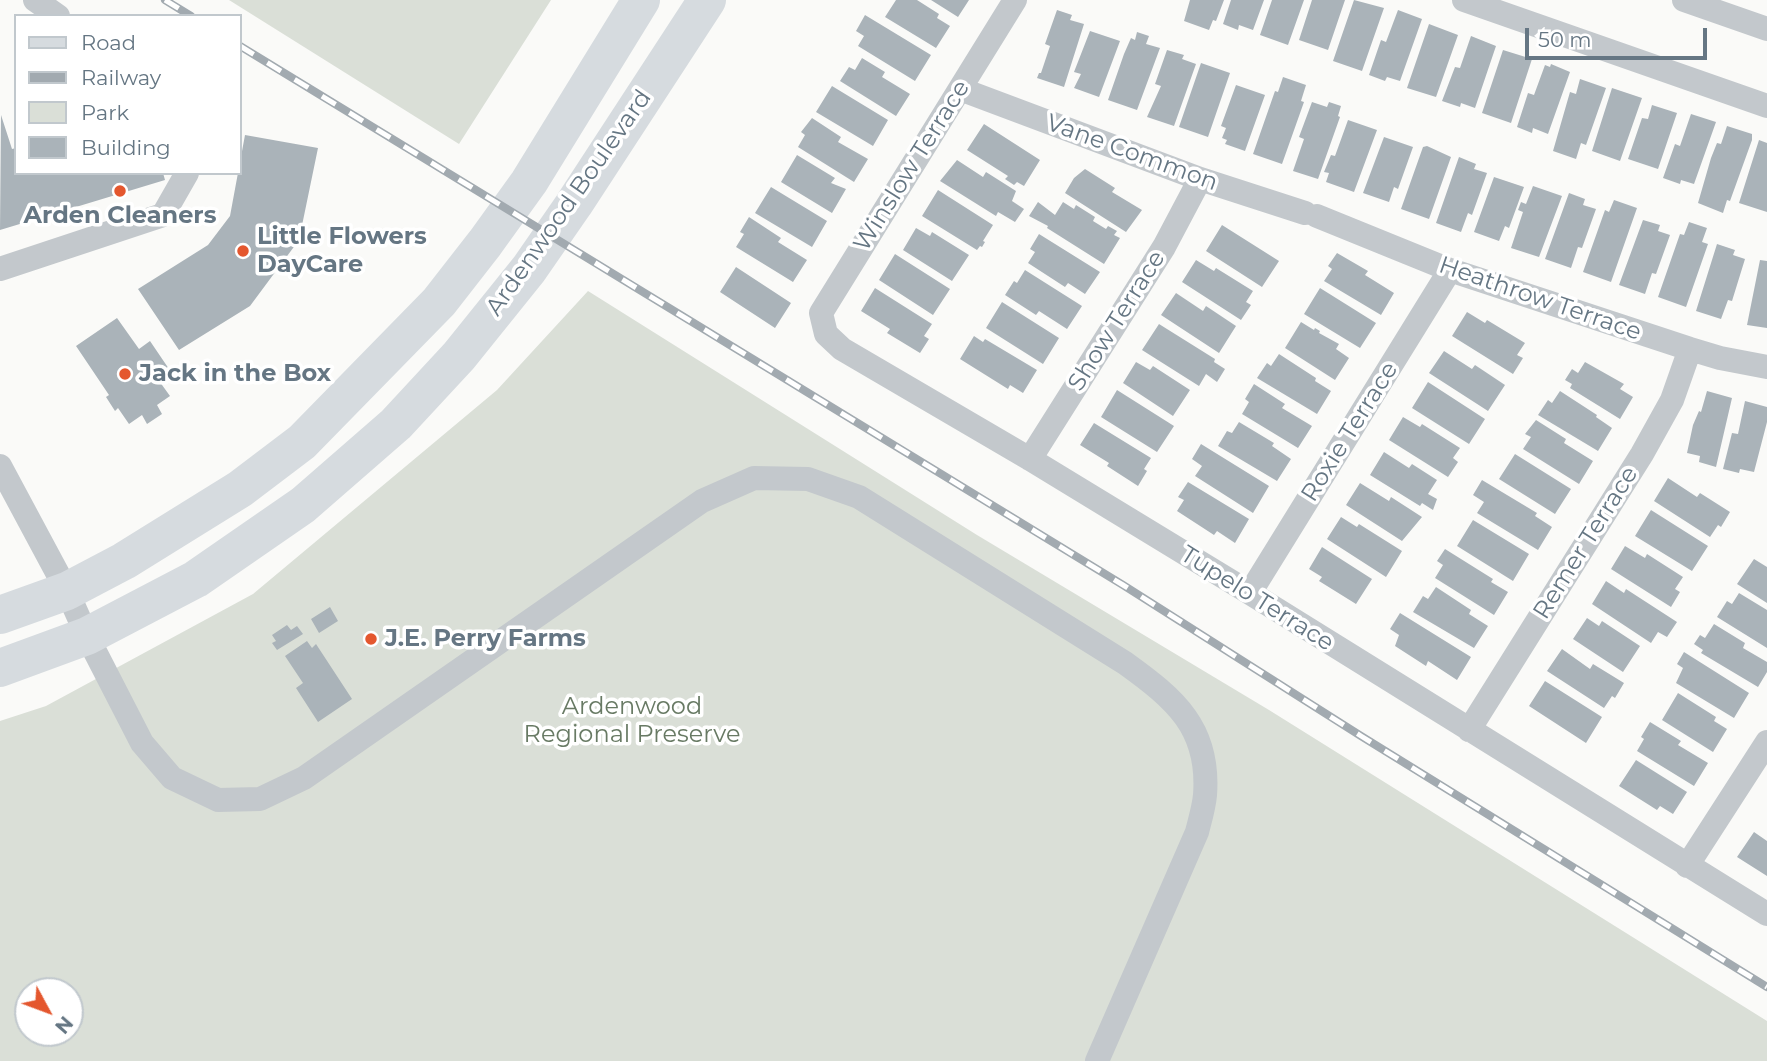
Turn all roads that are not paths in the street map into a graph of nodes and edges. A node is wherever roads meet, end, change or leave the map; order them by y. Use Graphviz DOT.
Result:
graph roads {
  1 [pos="35,0"];
  2 [pos="641,0"];
  3 [pos="707,0"];
  4 [pos="1015,0"];
  5 [pos="1464,0"];
  6 [pos="1684,0"];
  7 [pos="55,14"];
  8 [pos="1767,29"];
  9 [pos="960,89"];
  10 [pos="1767,106"];
  11 [pos="186,175"];
  12 [pos="1200,179"];
  13 [pos="1311,215"];
  14 [pos="0,269"];
  15 [pos="1450,270"];
  16 [pos="826,334"];
  17 [pos="1690,349"];
  18 [pos="1767,368"];
  19 [pos="1030,459"];
  20 [pos="0,466"];
  21 [pos="67,591"];
  22 [pos="1250,593"];
  23 [pos="0,615"];
  24 [pos="87,636"];
  25 [pos="0,668"];
  26 [pos="1469,730"];
  27 [pos="1767,741"];
  28 [pos="1688,866"];
  29 [pos="1767,914"];
  30 [pos="1097,1061"];
  1 -- 7 [label="street"];
  2 -- 21 [label="main road, Ardenwood Boulevard"];
  3 -- 24 [label="main road, Ardenwood Boulevard"];
  4 -- 9 [label="street, Winslow Terrace"];
  5 -- 10 [label="street"];
  6 -- 8 [label="street"];
  9 -- 12 [label="street, Vane Common"];
  9 -- 16 [label="street, Winslow Terrace"];
  11 -- 14 [label="street"];
  12 -- 13 [label="street, Vane Common"];
  12 -- 19 [label="street, Show Terrace"];
  13 -- 15 [label="street, Heathrow Terrace"];
  15 -- 17 [label="street, Heathrow Terrace"];
  15 -- 22 [label="street, Roxie Terrace"];
  16 -- 19 [label="street, Tupelo Terrace"];
  17 -- 18 [label="street, Heathrow Terrace"];
  17 -- 26 [label="street, Remer Terrace"];
  19 -- 22 [label="street, Tupelo Terrace"];
  20 -- 21 [label="street"];
  21 -- 23 [label="main road, Ardenwood Boulevard"];
  21 -- 24 [label="street"];
  22 -- 26 [label="street, Tupelo Terrace"];
  24 -- 25 [label="main road, Ardenwood Boulevard"];
  24 -- 30 [label="street"];
  26 -- 28 [label="street, Tupelo Terrace"];
  27 -- 28 [label="street"];
  28 -- 29 [label="street, Tupelo Terrace"];
}
